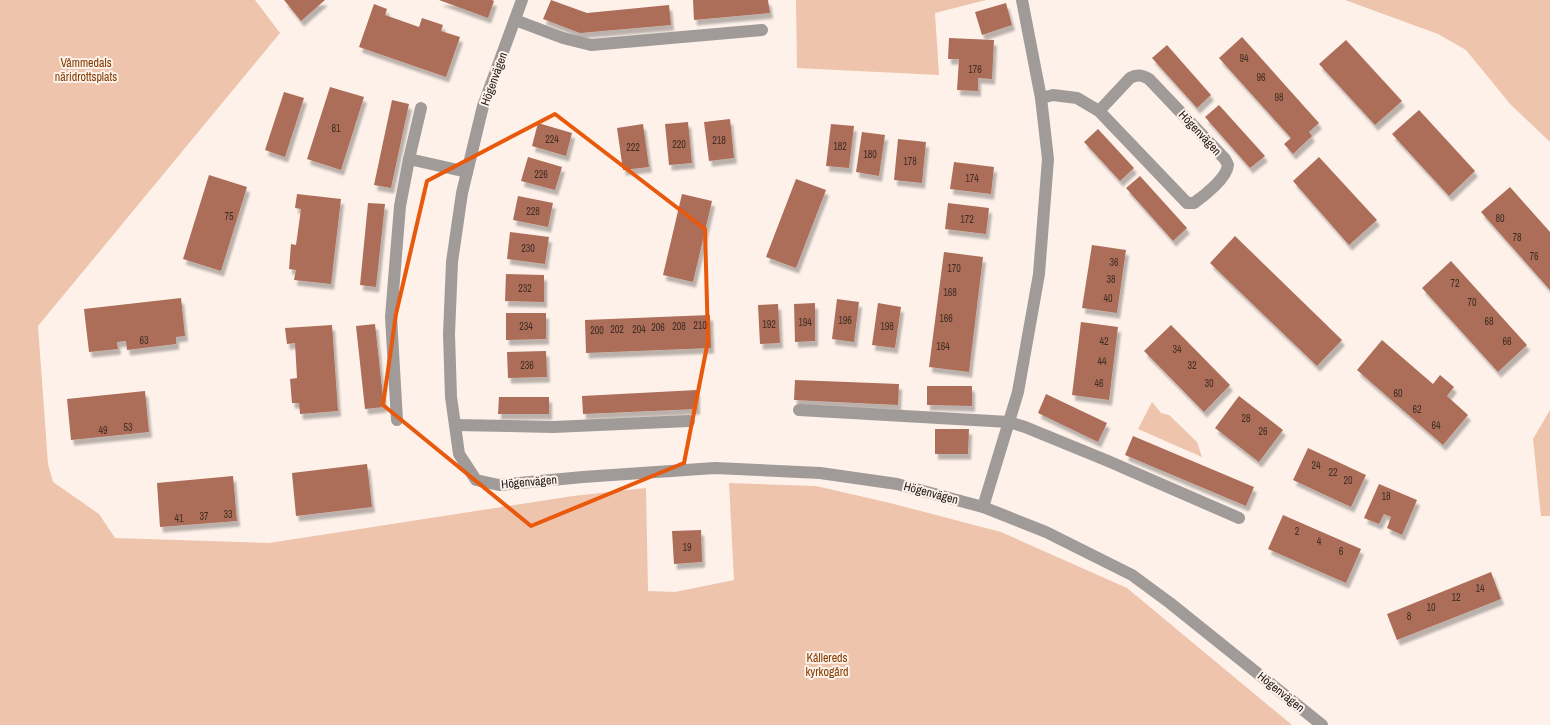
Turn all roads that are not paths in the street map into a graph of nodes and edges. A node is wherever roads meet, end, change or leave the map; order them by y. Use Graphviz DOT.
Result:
graph roads {
  1 [pos="522,0"];
  2 [pos="1025,1"];
  3 [pos="515,20"];
  4 [pos="762,30"];
  5 [pos="1041,98"];
  6 [pos="421,108"];
  7 [pos="1099,111"];
  8 [pos="409,159"];
  9 [pos="468,172"];
  10 [pos="799,410"];
  11 [pos="397,420"];
  12 [pos="689,421"];
  13 [pos="1009,422"];
  14 [pos="454,425"];
  15 [pos="983,507"];
  16 [pos="1239,518"];
  17 [pos="1322,725"];
  1 -- 3 [label="street, Högenvägen"];
  2 -- 5 [label="street"];
  3 -- 4 [label="street"];
  3 -- 9 [label="street, Högenvägen"];
  5 -- 7 [label="street, Högenvägen"];
  5 -- 13 [label="street"];
  6 -- 8 [label="street"];
  7 -- 7 [label="street, Högenvägen"];
  8 -- 9 [label="street"];
  8 -- 11 [label="street"];
  9 -- 14 [label="street, Högenvägen"];
  10 -- 13 [label="street"];
  12 -- 14 [label="street"];
  13 -- 15 [label="street"];
  13 -- 16 [label="street"];
  14 -- 15 [label="street, Högenvägen"];
  15 -- 17 [label="street, Högenvägen"];
}
